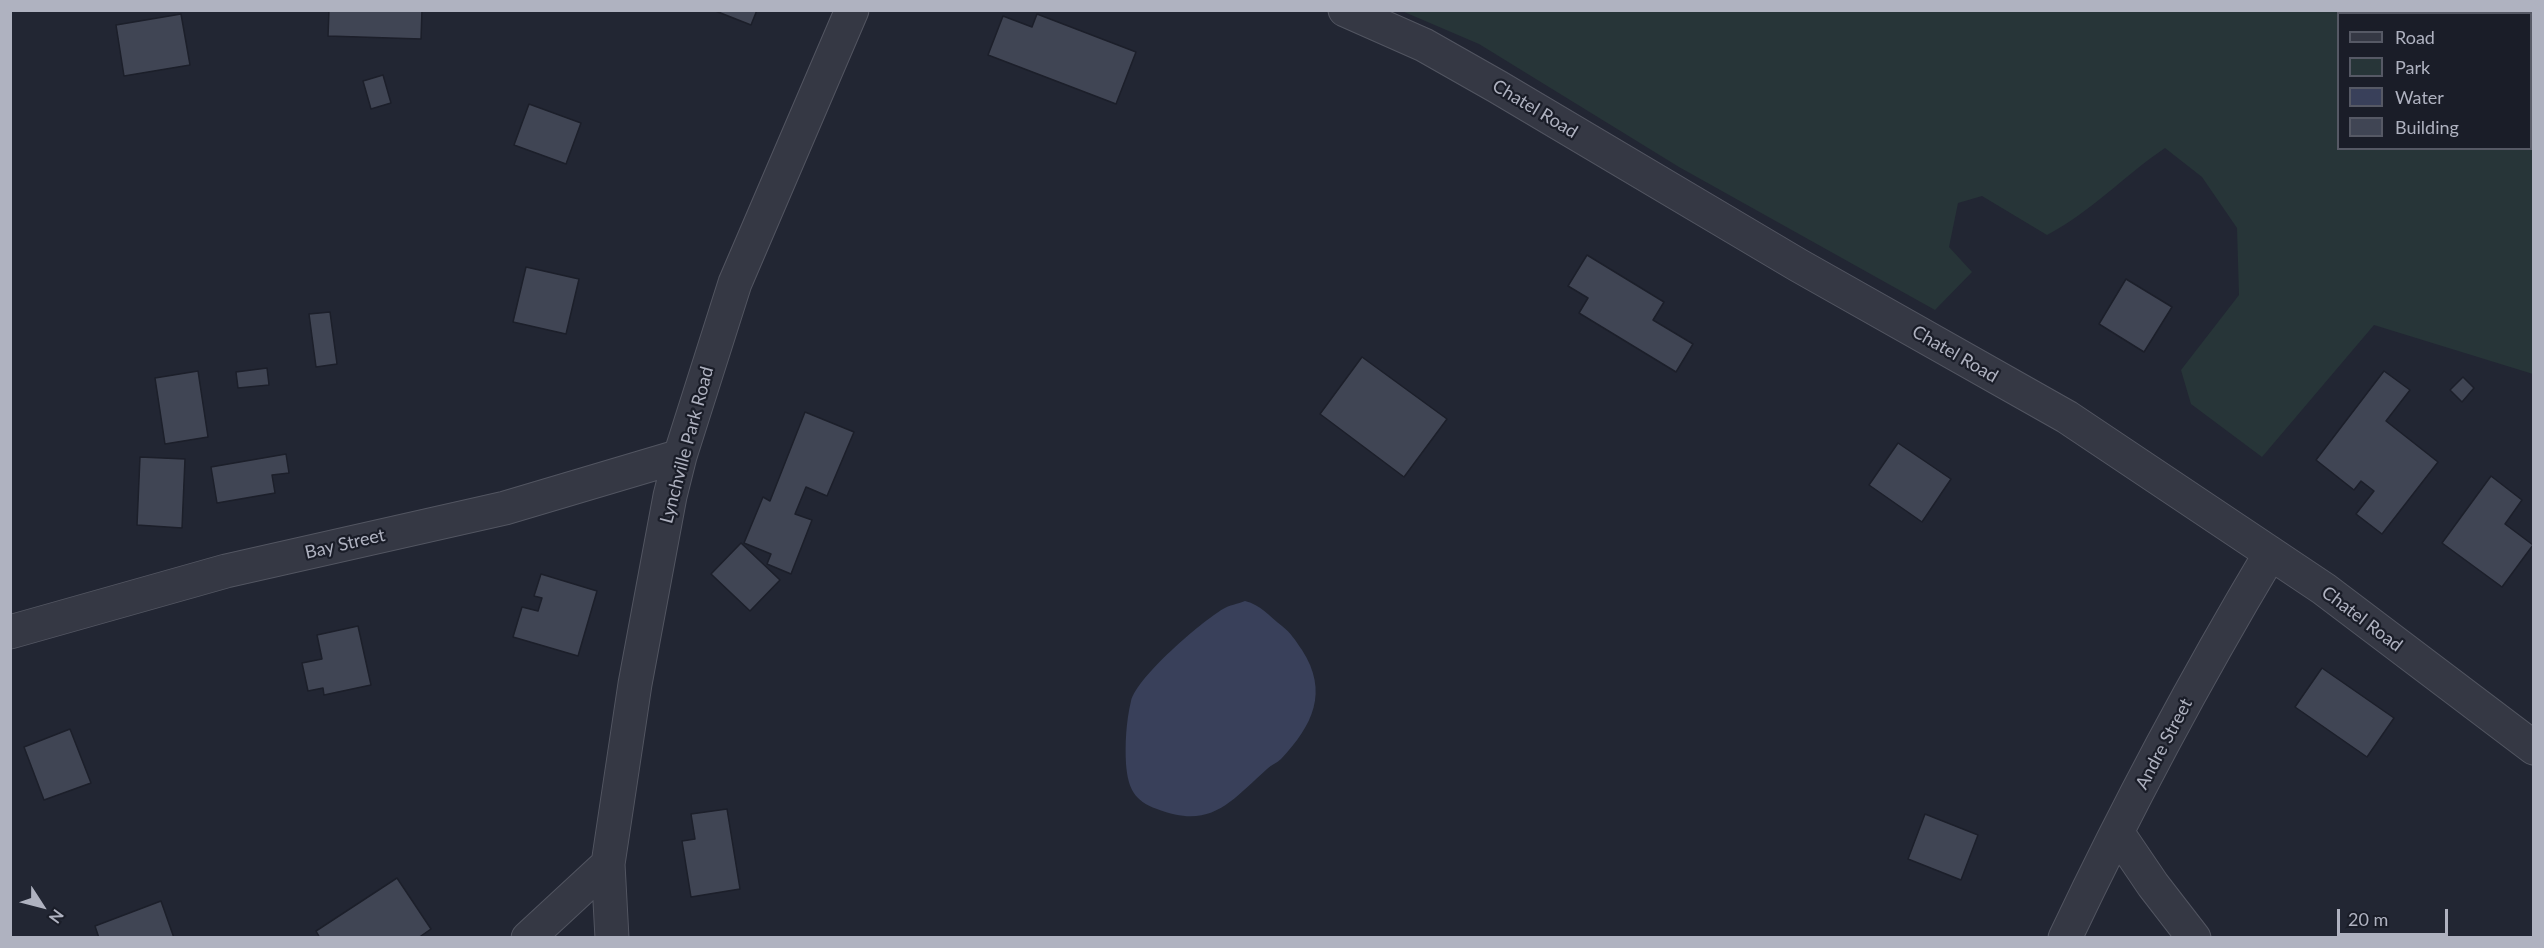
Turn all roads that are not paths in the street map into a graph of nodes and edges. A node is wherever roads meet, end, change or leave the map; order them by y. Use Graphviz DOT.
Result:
graph roads {
  1 [pos="852,10"];
  2 [pos="1344,10"];
  3 [pos="680,456"];
  4 [pos="2270,554"];
  5 [pos="10,632"];
  6 [pos="2534,748"];
  7 [pos="2117,832"];
  8 [pos="608,864"];
  9 [pos="528,938"];
  10 [pos="612,938"];
  11 [pos="2065,938"];
  12 [pos="2194,938"];
  1 -- 3 [label="street, Lynchville Park Road"];
  2 -- 4 [label="street, Chatel Road"];
  3 -- 5 [label="street, Bay Street"];
  3 -- 8 [label="street, Lynchville Park Road"];
  4 -- 6 [label="street, Chatel Road"];
  4 -- 7 [label="street, Andre Street"];
  7 -- 11 [label="street, Andre Street"];
  7 -- 12 [label="street"];
  8 -- 9 [label="street"];
  8 -- 10 [label="street, Lynchville Park Road"];
}
